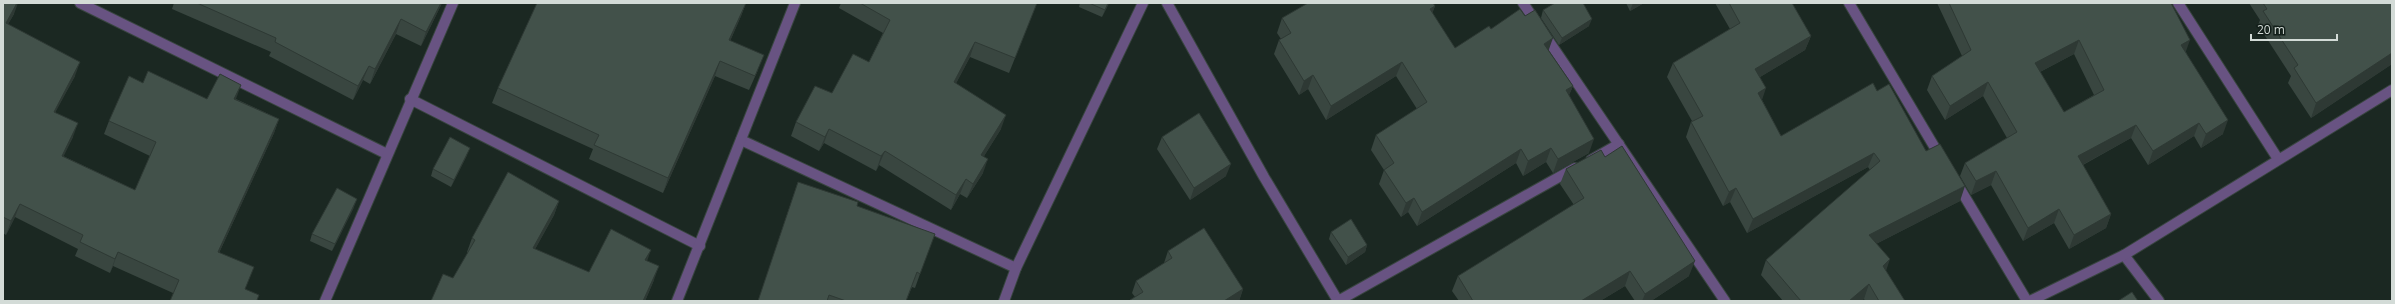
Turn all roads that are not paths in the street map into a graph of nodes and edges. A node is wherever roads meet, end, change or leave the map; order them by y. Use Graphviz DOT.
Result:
graph roads {
  1 [pos="80,3"];
  2 [pos="453,3"];
  3 [pos="795,3"];
  4 [pos="1143,3"];
  5 [pos="1167,3"];
  6 [pos="1523,3"];
  7 [pos="1849,3"];
  8 [pos="2178,3"];
  9 [pos="2392,90"];
  10 [pos="410,99"];
  11 [pos="741,140"];
  12 [pos="1619,144"];
  13 [pos="387,154"];
  14 [pos="2278,158"];
  15 [pos="700,246"];
  16 [pos="2124,255"];
  17 [pos="1016,268"];
  18 [pos="325,301"];
  19 [pos="677,301"];
  20 [pos="1004,301"];
  21 [pos="1338,301"];
  22 [pos="1725,301"];
  23 [pos="2028,301"];
  24 [pos="2158,301"];
  1 -- 13 [label="street"];
  2 -- 10 [label="street"];
  3 -- 11 [label="street"];
  4 -- 17 [label="street"];
  5 -- 21 [label="street"];
  6 -- 12 [label="street"];
  7 -- 23 [label="street"];
  8 -- 14 [label="street"];
  9 -- 14 [label="street"];
  10 -- 13 [label="street"];
  10 -- 15 [label="street"];
  11 -- 15 [label="street"];
  11 -- 17 [label="street"];
  12 -- 21 [label="street"];
  12 -- 22 [label="street"];
  13 -- 18 [label="street"];
  14 -- 16 [label="street"];
  15 -- 19 [label="street"];
  16 -- 23 [label="street"];
  16 -- 24 [label="street"];
  17 -- 20 [label="street"];
}
